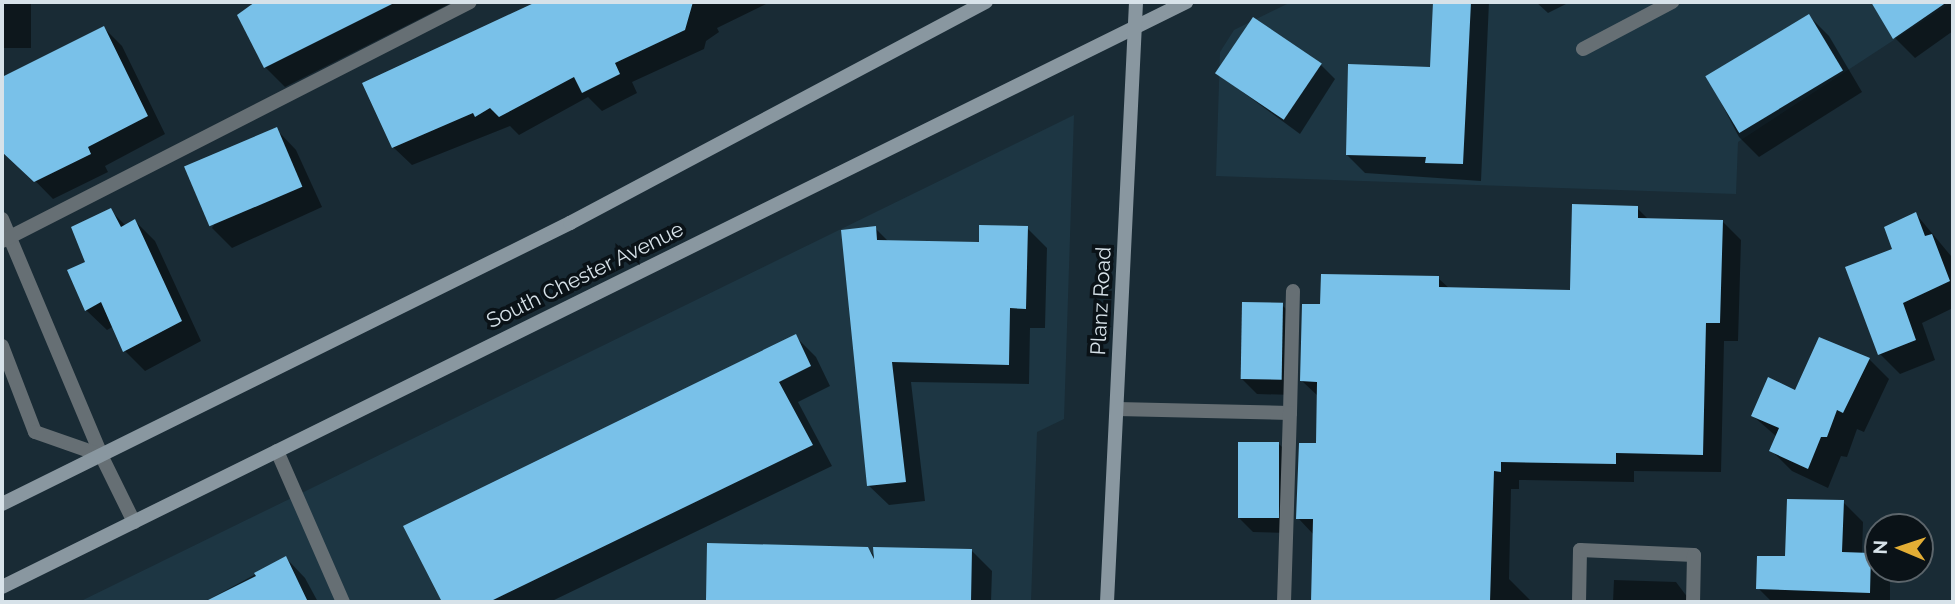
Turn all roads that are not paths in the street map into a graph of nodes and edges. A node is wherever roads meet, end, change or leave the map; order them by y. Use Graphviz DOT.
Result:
graph roads {
  1 [pos="470,2"];
  2 [pos="986,2"];
  3 [pos="1136,2"];
  4 [pos="1186,2"];
  5 [pos="1672,2"];
  6 [pos="1136,27"];
  7 [pos="1583,49"];
  8 [pos="2,219"];
  9 [pos="7,239"];
  10 [pos="1293,291"];
  11 [pos="2,346"];
  12 [pos="1117,409"];
  13 [pos="1290,413"];
  14 [pos="277,451"];
  15 [pos="101,455"];
  16 [pos="2,504"];
  17 [pos="134,522"];
  18 [pos="2,587"];
  19 [pos="344,602"];
  20 [pos="1107,602"];
  21 [pos="1284,602"];
  22 [pos="1578,602"];
  23 [pos="1693,602"];
  1 -- 9 [label="lane"];
  2 -- 15 [label="main road"];
  3 -- 6 [label="main road, Planz Road"];
  4 -- 6 [label="main road, South Chester Avenue"];
  5 -- 7 [label="lane"];
  6 -- 12 [label="main road, Planz Road"];
  6 -- 14 [label="main road, South Chester Avenue"];
  8 -- 9 [label="lane"];
  9 -- 15 [label="lane"];
  10 -- 13 [label="lane"];
  11 -- 15 [label="lane"];
  12 -- 13 [label="lane"];
  12 -- 20 [label="main road, Planz Road"];
  13 -- 21 [label="lane"];
  14 -- 17 [label="main road, South Chester Avenue"];
  14 -- 19 [label="lane"];
  15 -- 16 [label="main road"];
  15 -- 17 [label="lane"];
  17 -- 18 [label="main road, South Chester Avenue"];
  22 -- 23 [label="lane"];
}
